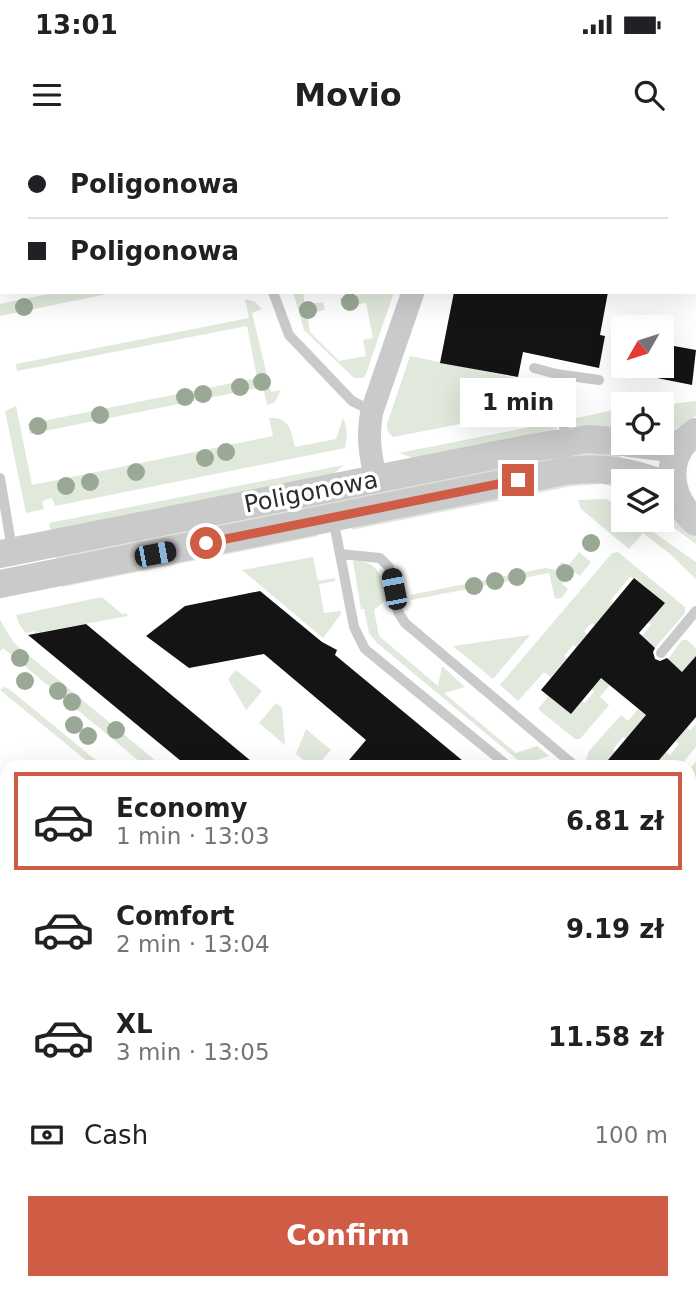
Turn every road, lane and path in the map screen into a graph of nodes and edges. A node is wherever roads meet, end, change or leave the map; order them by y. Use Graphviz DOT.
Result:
graph roads {
  1 [pos="274,294"];
  2 [pos="412,294"];
  3 [pos="534,368"];
  4 [pos="556,374"];
  5 [pos="599,380"];
  6 [pos="372,411"];
  7 [pos="690,437"];
  8 [pos="611,441"];
  9 [pos="566,443"];
  10 [pos="672,469"];
  11 [pos="611,471"];
  12 [pos="0,478"];
  13 [pos="376,479"];
  14 [pos="674,499"];
  15 [pos="333,518"];
  16 [pos="696,522"];
  17 [pos="6,553"];
  18 [pos="340,554"];
  19 [pos="0,584"];
  20 [pos="696,611"];
  21 [pos="661,653"];
  22 [pos="502,760"];
  23 [pos="568,760"];
  1 -- 6 [label="lane"];
  2 -- 6 [label="street"];
  3 -- 4 [label="lane"];
  4 -- 5 [label="lane"];
  4 -- 9 [label="lane"];
  6 -- 13 [label="street"];
  7 -- 10 [label="street"];
  8 -- 9 [label="street, Poligonowa"];
  9 -- 13 [label="street, Poligonowa"];
  11 -- 15 [label="street, Poligonowa"];
  12 -- 17 [label="lane"];
  13 -- 17 [label="street, Poligonowa"];
  14 -- 16 [label="street"];
  15 -- 18 [label="lane"];
  15 -- 19 [label="street, Poligonowa"];
  18 -- 22 [label="lane"];
  18 -- 23 [label="lane"];
  20 -- 21 [label="lane"];
}
